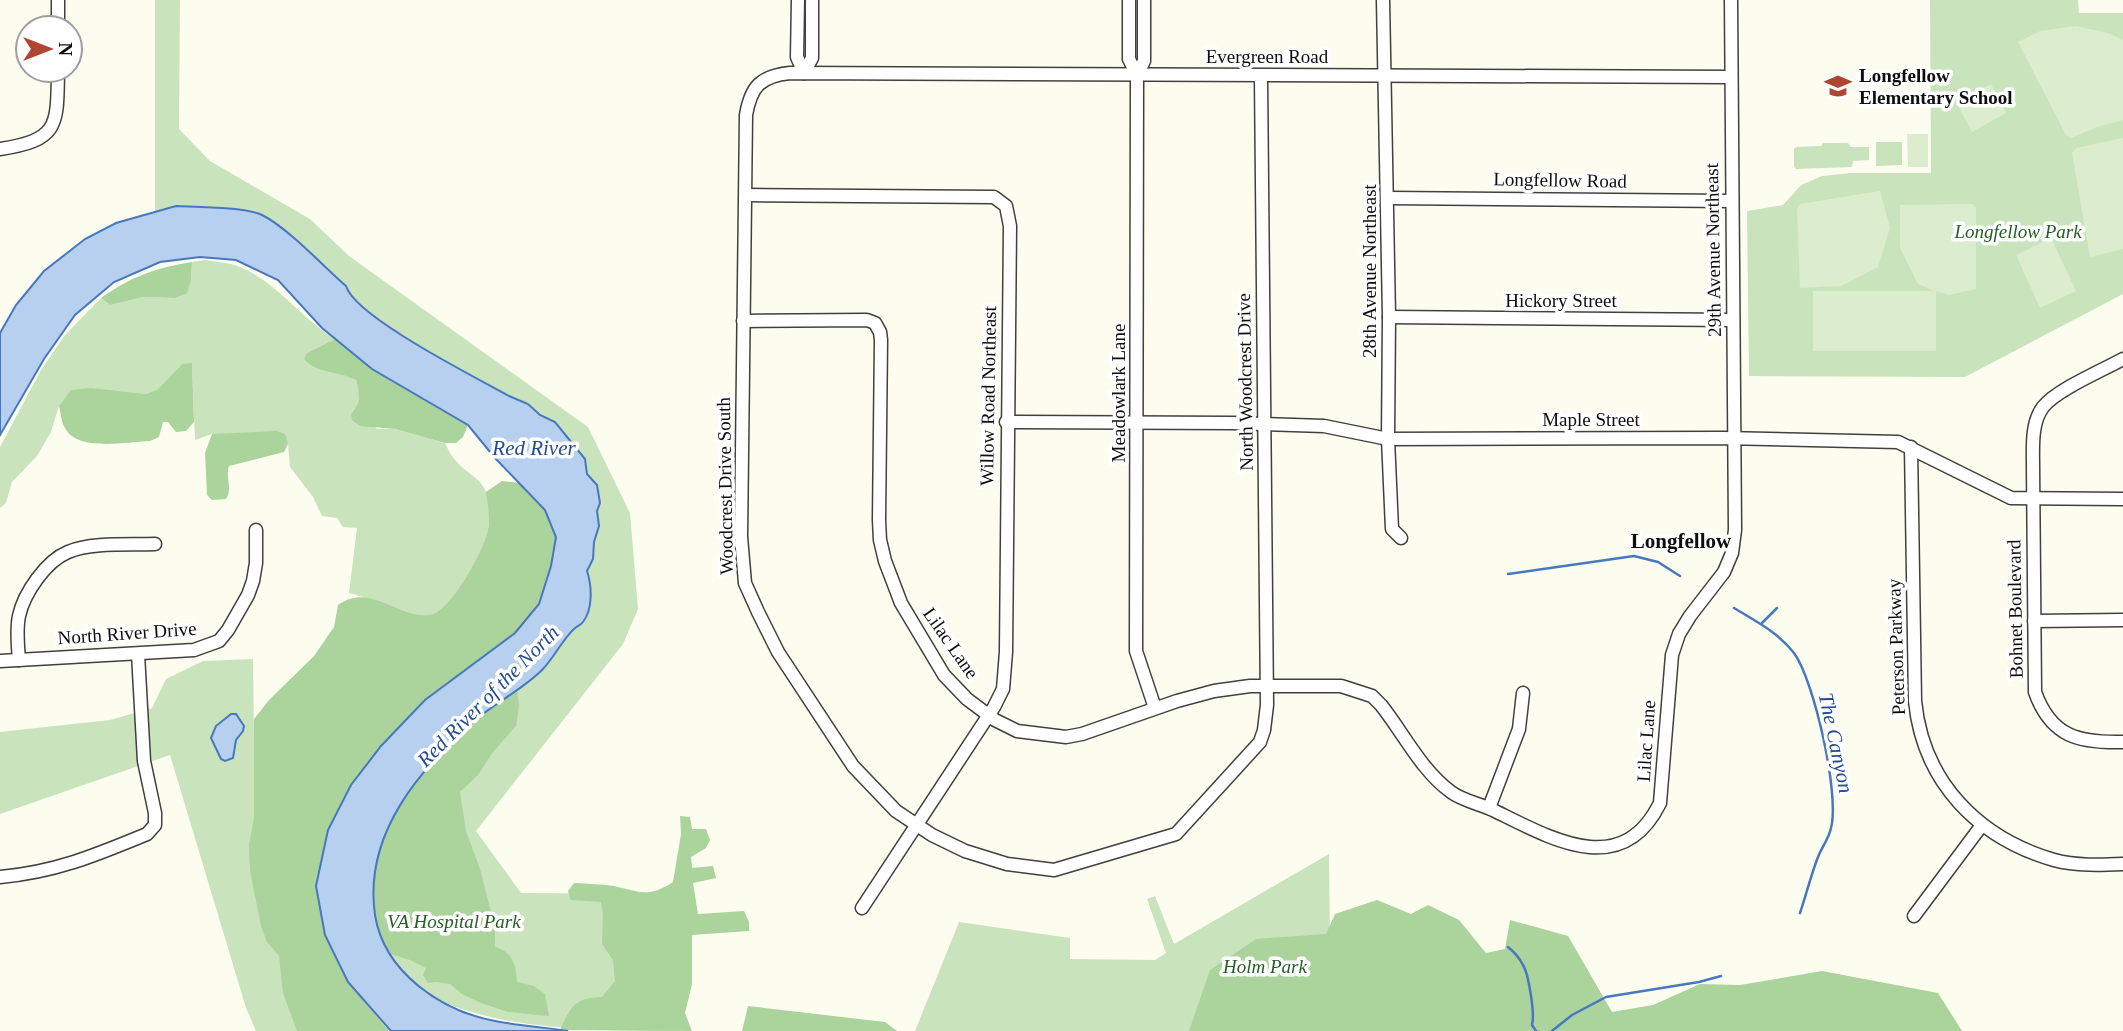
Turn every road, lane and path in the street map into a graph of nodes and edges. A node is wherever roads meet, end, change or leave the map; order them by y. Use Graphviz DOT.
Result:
graph roads {
  1 [pos="798,0"];
  2 [pos="812,0"];
  3 [pos="1129,0"];
  4 [pos="1144,0"];
  5 [pos="1383,0"];
  6 [pos="1731,0"];
  7 [pos="804,73"];
  8 [pos="1386,74"];
  9 [pos="1136,75"];
  10 [pos="1261,77"];
  11 [pos="1731,77"];
  12 [pos="58,84"];
  13 [pos="0,149"];
  14 [pos="746,195"];
  15 [pos="1388,198"];
  16 [pos="1731,201"];
  17 [pos="1389,317"];
  18 [pos="1733,320"];
  19 [pos="743,321"];
  20 [pos="2123,359"];
  21 [pos="1006,422"];
  22 [pos="1137,422"];
  23 [pos="1264,424"];
  24 [pos="1734,438"];
  25 [pos="1388,439"];
  26 [pos="1911,447"];
  27 [pos="2033,499"];
  28 [pos="2123,499"];
  29 [pos="1734,500"];
  30 [pos="256,530"];
  31 [pos="1401,538"];
  32 [pos="155,544"];
  33 [pos="2123,620"];
  34 [pos="2034,621"];
  35 [pos="138,654"];
  36 [pos="19,660"];
  37 [pos="0,661"];
  38 [pos="1266,686"];
  39 [pos="1524,693"];
  40 [pos="1155,708"];
  41 [pos="989,716"];
  42 [pos="2123,742"];
  43 [pos="1489,808"];
  44 [pos="916,825"];
  45 [pos="1982,825"];
  46 [pos="2123,864"];
  47 [pos="0,877"];
  48 [pos="862,908"];
  49 [pos="1913,916"];
  1 -- 7 [label="street"];
  2 -- 7 [label="street"];
  3 -- 9 [label="street, Meadowlark Lane"];
  4 -- 9 [label="street, Meadowlark Lane"];
  5 -- 8 [label="street, 28th Avenue Northeast"];
  6 -- 11 [label="street, 29th Avenue Northeast"];
  7 -- 9 [label="street, Evergreen Road"];
  7 -- 14 [label="street, Woodcrest Drive South"];
  8 -- 10 [label="street, Evergreen Road"];
  8 -- 11 [label="street, Evergreen Road"];
  8 -- 15 [label="street, 28th Avenue Northeast"];
  9 -- 10 [label="street, Evergreen Road"];
  9 -- 22 [label="street, Meadowlark Lane"];
  10 -- 23 [label="street, North Woodcrest Drive"];
  11 -- 16 [label="street, 29th Avenue Northeast"];
  12 -- 13 [label="street"];
  14 -- 19 [label="street, Woodcrest Drive South"];
  14 -- 21 [label="street, Willow Road Northeast"];
  15 -- 16 [label="street, Longfellow Road"];
  15 -- 17 [label="street, 28th Avenue Northeast"];
  16 -- 18 [label="street, 29th Avenue Northeast"];
  17 -- 18 [label="street, Hickory Street"];
  17 -- 25 [label="street, 28th Avenue Northeast"];
  18 -- 24 [label="street, 29th Avenue Northeast"];
  19 -- 41 [label="street, Lilac Lane"];
  19 -- 44 [label="street, Woodcrest Drive South"];
  20 -- 27 [label="street"];
  21 -- 22 [label="street, Maple Street"];
  21 -- 41 [label="street, Willow Road Northeast"];
  22 -- 23 [label="street, Maple Street"];
  22 -- 40 [label="street, Meadowlark Lane"];
  23 -- 25 [label="street, Maple Street"];
  23 -- 38 [label="street, North Woodcrest Drive"];
  24 -- 25 [label="street, Maple Street"];
  24 -- 26 [label="street, Maple Street"];
  24 -- 29 [label="street, 29th Avenue Northeast"];
  25 -- 31 [label="street, 28th Avenue Northeast"];
  26 -- 27 [label="street, Maple Street"];
  26 -- 45 [label="street, Peterson Parkway"];
  27 -- 28 [label="street, Maple Street"];
  27 -- 34 [label="street, Bohnet Boulevard"];
  29 -- 43 [label="street, Lilac Lane"];
  30 -- 35 [label="street, North River Drive"];
  32 -- 36 [label="street"];
  33 -- 34 [label="street"];
  34 -- 42 [label="street, Bohnet Boulevard"];
  35 -- 36 [label="street, North River Drive"];
  35 -- 47 [label="street"];
  36 -- 37 [label="street, North River Drive"];
  38 -- 40 [label="street, Lilac Lane"];
  38 -- 43 [label="street, Lilac Lane"];
  38 -- 44 [label="street, Woodcrest Drive South"];
  39 -- 43 [label="street"];
  40 -- 41 [label="street, Lilac Lane"];
  41 -- 44 [label="street, Willow Road Northeast"];
  44 -- 48 [label="street"];
  45 -- 46 [label="street, Peterson Parkway"];
  45 -- 49 [label="street"];
}
